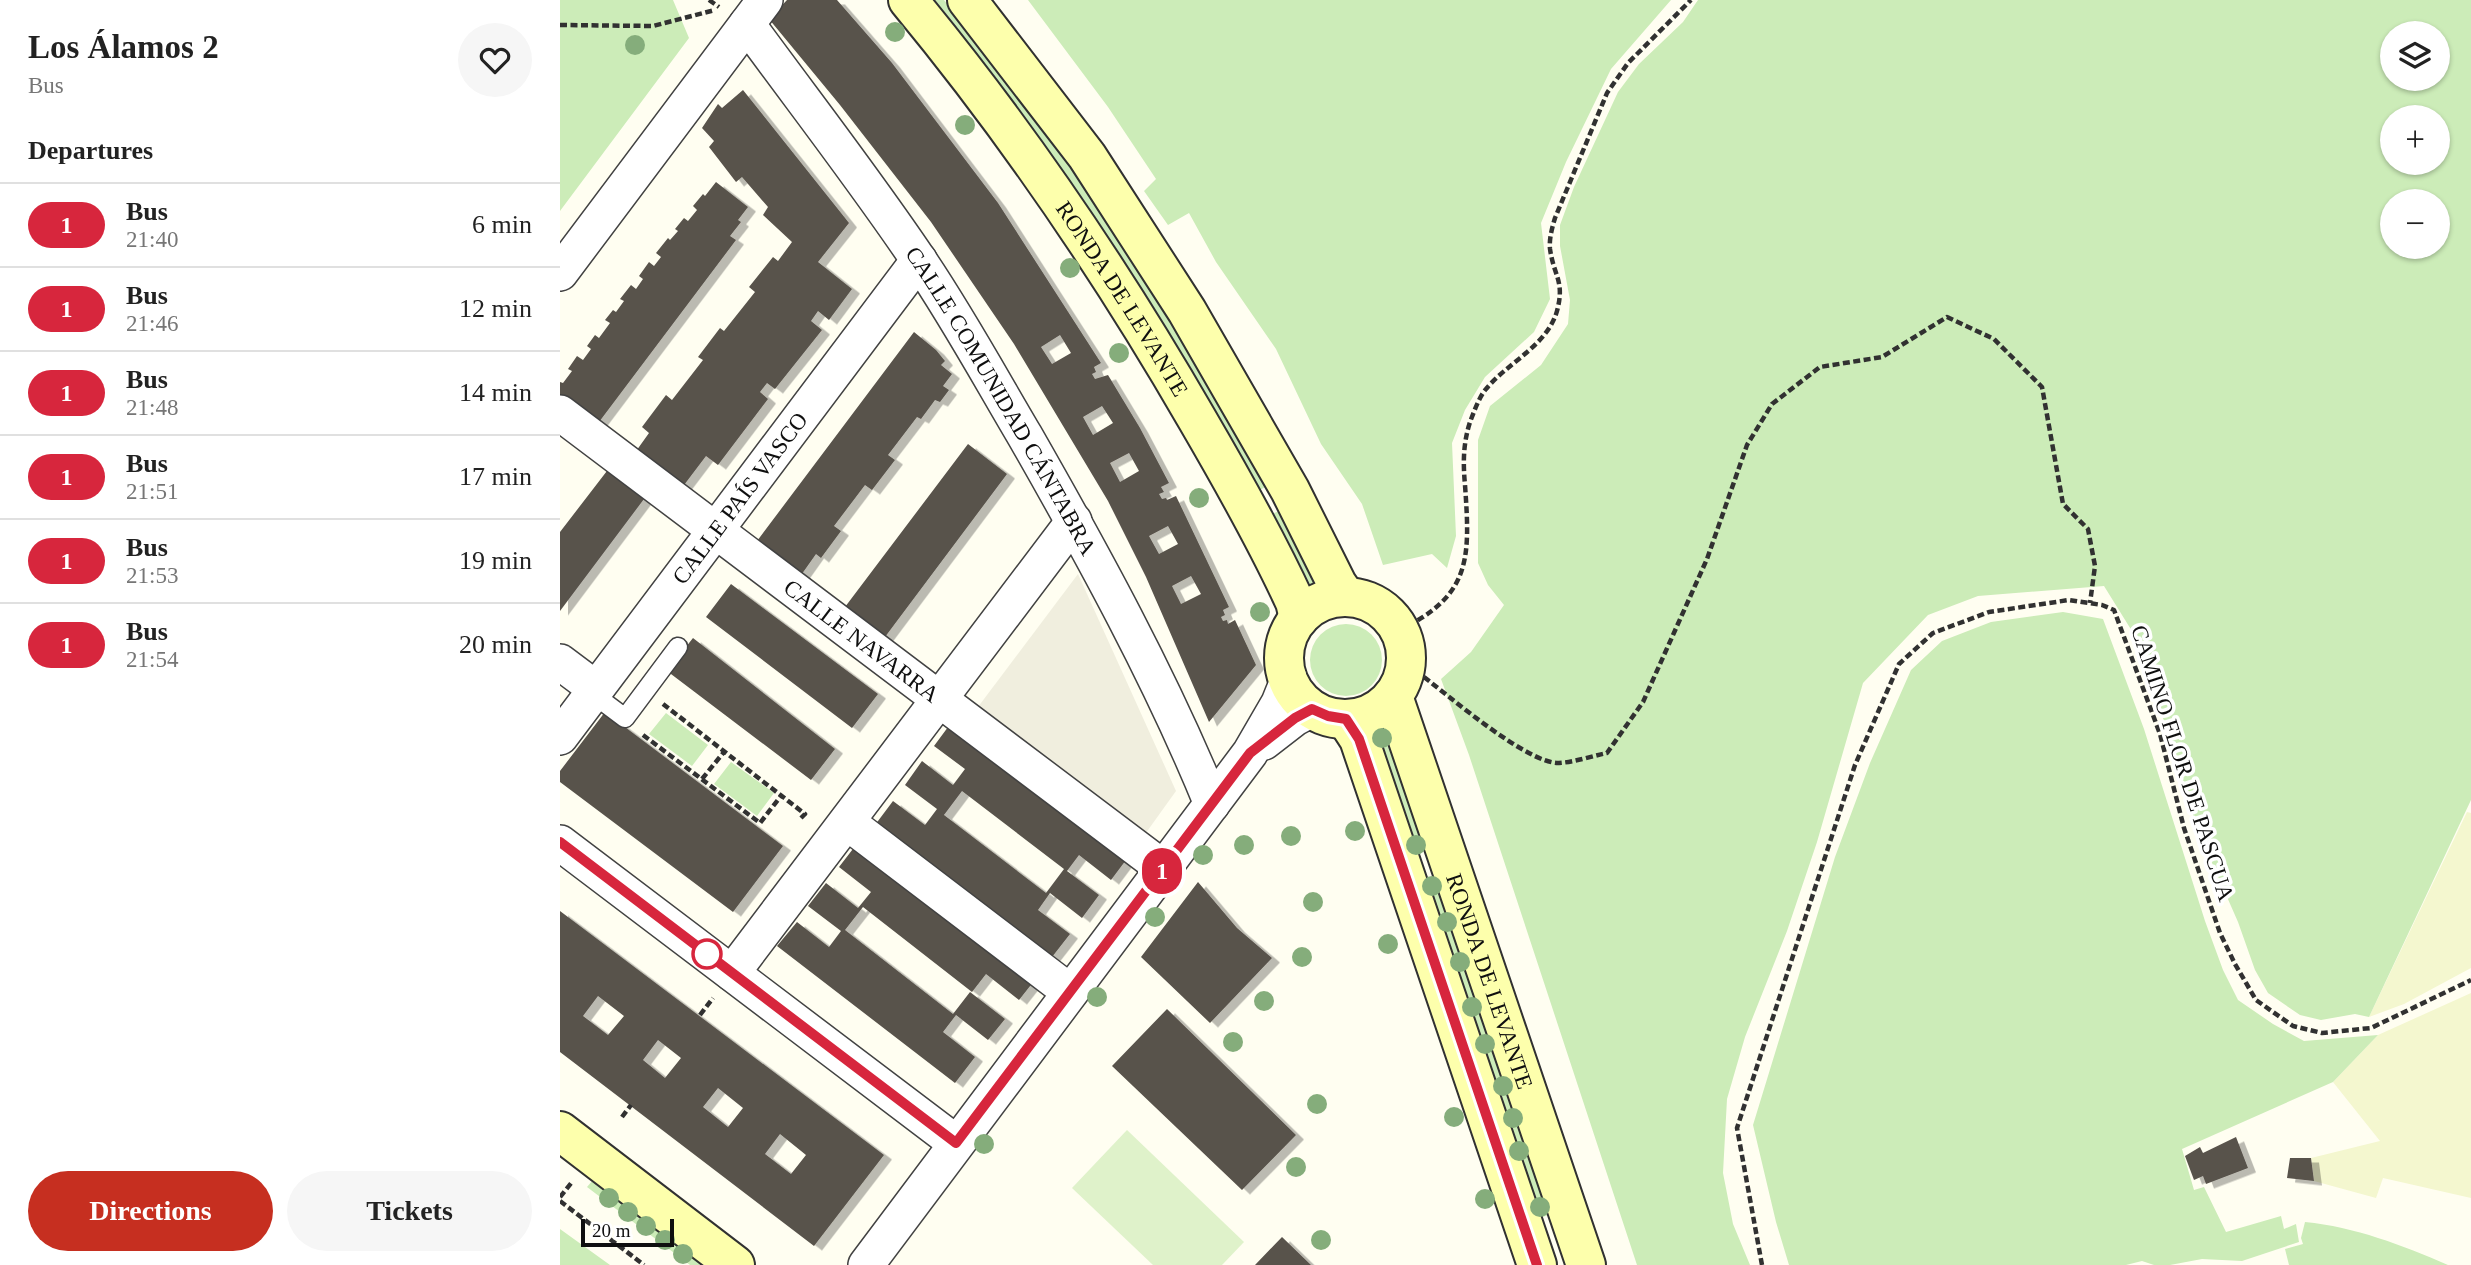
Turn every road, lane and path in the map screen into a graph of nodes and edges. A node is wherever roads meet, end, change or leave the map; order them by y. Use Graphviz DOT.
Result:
graph roads {
  1 [pos="908,0"];
  2 [pos="967,0"];
  3 [pos="1691,0"];
  4 [pos="745,11"];
  5 [pos="560,25"];
  6 [pos="919,260"];
  7 [pos="560,272"];
  8 [pos="560,414"];
  9 [pos="1074,521"];
  10 [pos="715,531"];
  11 [pos="1346,597"];
  12 [pos="2090,603"];
  13 [pos="1299,618"];
  14 [pos="1399,629"];
  15 [pos="678,647"];
  16 [pos="560,662"];
  17 [pos="1289,678"];
  18 [pos="1408,687"];
  19 [pos="594,692"];
  20 [pos="939,700"];
  21 [pos="629,713"];
  22 [pos="1329,714"];
  23 [pos="645,726"];
  24 [pos="560,737"];
  25 [pos="724,752"];
  26 [pos="1250,753"];
  27 [pos="702,779"];
  28 [pos="781,796"];
  29 [pos="1212,804"];
  30 [pos="801,818"];
  31 [pos="847,822"];
  32 [pos="560,842"];
  33 [pos="1163,868"];
  34 [pos="732,973"];
  35 [pos="2471,979"];
  36 [pos="1070,992"];
  37 [pos="631,1105"];
  38 [pos="622,1117"];
  39 [pos="560,1131"];
  40 [pos="956,1143"];
  41 [pos="573,1181"];
  42 [pos="560,1199"];
  43 [pos="644,1265"];
  44 [pos="736,1265"];
  45 [pos="866,1265"];
  46 [pos="1537,1265"];
  47 [pos="1586,1265"];
  48 [pos="1762,1265"];
  1 -- 13 [label="main road, RONDA DE LEVANTE"];
  2 -- 11 [label="main road, RONDA DE LEVANTE"];
  3 -- 14 [label="path"];
  4 -- 5 [label="path"];
  4 -- 6 [label="street, CALLE COMUNIDAD CÁNTABRA"];
  4 -- 7 [label="street"];
  6 -- 9 [label="street, CALLE COMUNIDAD CÁNTABRA"];
  6 -- 10 [label="street, CALLE PAÍS VASCO"];
  8 -- 10 [label="street, CALLE NAVARRA"];
  9 -- 20 [label="street"];
  9 -- 29 [label="street, CALLE COMUNIDAD CÁNTABRA"];
  10 -- 19 [label="street, CALLE PAÍS VASCO"];
  10 -- 20 [label="street, CALLE NAVARRA"];
  11 -- 13 [label="main road"];
  11 -- 14 [label="main road"];
  12 -- 18 [label="path"];
  12 -- 35 [label="path, CAMINO FLOR DE PASCUA"];
  12 -- 48 [label="path, CAMINO FLOR DE PASCUA"];
  13 -- 17 [label="main road"];
  14 -- 18 [label="main road"];
  15 -- 21 [label="lane"];
  16 -- 19 [label="street"];
  17 -- 22 [label="main road, RONDA DE LEVANTE"];
  17 -- 26 [label="street"];
  18 -- 22 [label="main road"];
  18 -- 47 [label="main road, RONDA DE LEVANTE"];
  19 -- 21 [label="lane"];
  19 -- 24 [label="street, CALLE PAÍS VASCO"];
  20 -- 31 [label="street"];
  20 -- 33 [label="street, CALLE NAVARRA"];
  21 -- 23 [label="path"];
  22 -- 26 [label="street"];
  22 -- 46 [label="main road, RONDA DE LEVANTE"];
  23 -- 25 [label="path"];
  23 -- 27 [label="path"];
  25 -- 27 [label="path"];
  25 -- 28 [label="path"];
  26 -- 29 [label="street"];
  27 -- 28 [label="path"];
  28 -- 30 [label="path"];
  29 -- 33 [label="street"];
  31 -- 34 [label="street"];
  31 -- 36 [label="street"];
  32 -- 34 [label="street"];
  33 -- 36 [label="street"];
  34 -- 40 [label="street"];
  36 -- 40 [label="street"];
  37 -- 38 [label="path"];
  39 -- 44 [label="main road"];
  40 -- 45 [label="street"];
  41 -- 42 [label="path"];
  42 -- 43 [label="path"];
}
